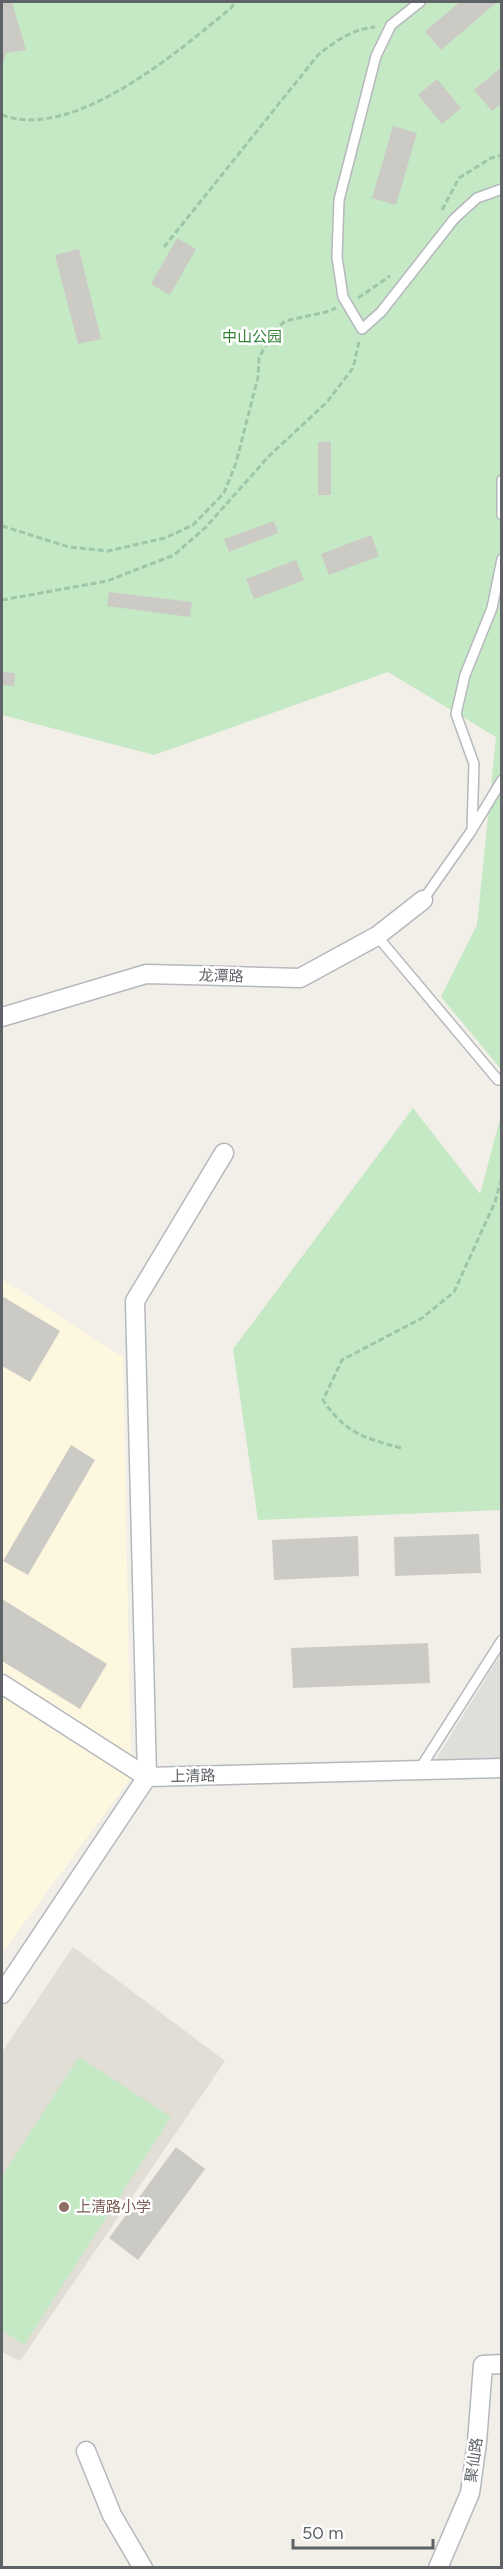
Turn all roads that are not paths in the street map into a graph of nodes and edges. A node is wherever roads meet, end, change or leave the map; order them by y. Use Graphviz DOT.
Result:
graph roads {
  1 [pos="420,2"];
  2 [pos="501,189"];
  3 [pos="501,480"];
  4 [pos="501,515"];
  5 [pos="501,559"];
  6 [pos="501,780"];
  7 [pos="472,830"];
  8 [pos="423,900"];
  9 [pos="377,936"];
  10 [pos="2,1017"];
  11 [pos="501,1080"];
  12 [pos="224,1153"];
  13 [pos="501,1640"];
  14 [pos="2,1684"];
  15 [pos="501,1768"];
  16 [pos="418,1772"];
  17 [pos="147,1776"];
  18 [pos="2,1994"];
  19 [pos="501,2364"];
  20 [pos="86,2451"];
  21 [pos="143,2568"];
  22 [pos="438,2568"];
  1 -- 2 [label="lane"];
  3 -- 4 [label="lane"];
  5 -- 7 [label="lane"];
  6 -- 7 [label="lane"];
  7 -- 8 [label="lane"];
  8 -- 9 [label="street, 龙潭路"];
  9 -- 10 [label="street, 龙潭路"];
  9 -- 11 [label="lane"];
  12 -- 17 [label="street"];
  13 -- 16 [label="lane"];
  14 -- 17 [label="street"];
  15 -- 16 [label="street, 上清路"];
  16 -- 17 [label="street, 上清路"];
  17 -- 18 [label="street"];
  19 -- 22 [label="street, 聚仙路"];
  20 -- 21 [label="street"];
}
